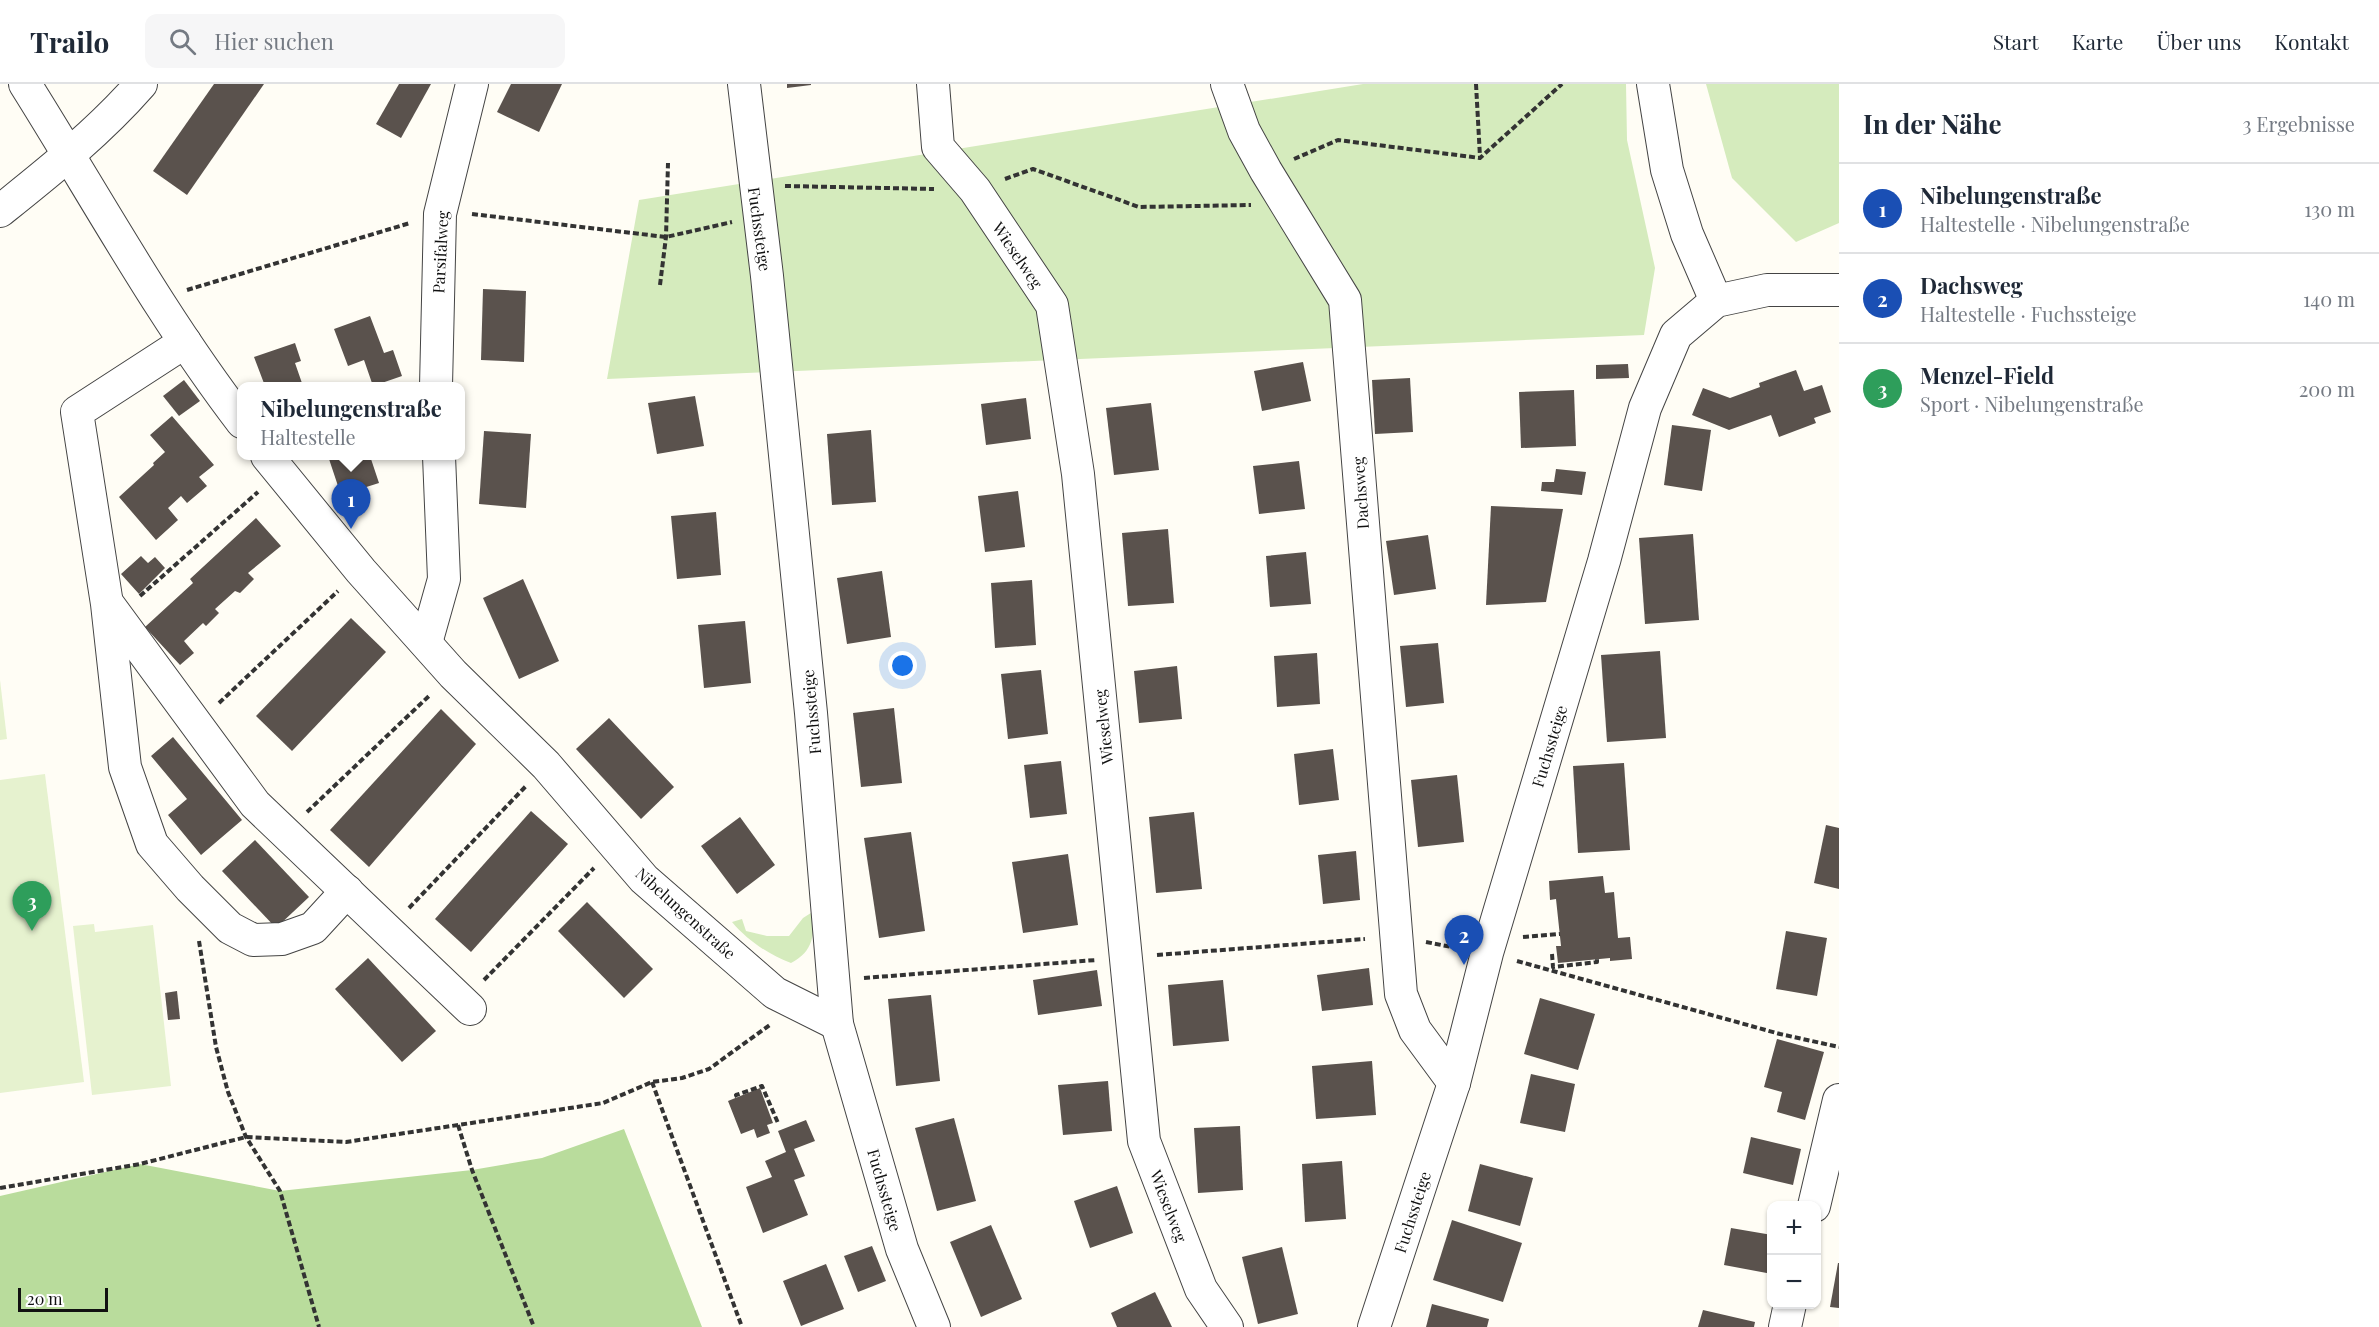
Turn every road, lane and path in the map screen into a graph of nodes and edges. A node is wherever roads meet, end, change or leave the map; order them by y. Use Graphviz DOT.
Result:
graph roads {
  1 [pos="25,84"];
  2 [pos="141,84"];
  3 [pos="472,84"];
  4 [pos="744,84"];
  5 [pos="933,84"];
  6 [pos="1227,84"];
  7 [pos="1476,84"];
  8 [pos="1562,84"];
  9 [pos="1653,84"];
  10 [pos="70,155"];
  11 [pos="1480,158"];
  12 [pos="668,163"];
  13 [pos="1266,171"];
  14 [pos="975,190"];
  15 [pos="757,201"];
  16 [pos="1286,205"];
  17 [pos="0,211"];
  18 [pos="440,214"];
  19 [pos="666,237"];
  20 [pos="660,285"];
  21 [pos="1839,290"];
  22 [pos="156,299"];
  23 [pos="1716,301"];
  24 [pos="185,342"];
  25 [pos="436,382"];
  26 [pos="237,415"];
  27 [pos="439,460"];
  28 [pos="274,464"];
  29 [pos="361,571"];
  30 [pos="112,610"];
  31 [pos="426,643"];
  32 [pos="453,674"];
  33 [pos="196,724"];
  34 [pos="546,765"];
  35 [pos="285,833"];
  36 [pos="616,846"];
  37 [pos="346,891"];
  38 [pos="387,930"];
  39 [pos="197,933"];
  40 [pos="1560,934"];
  41 [pos="1520,937"];
  42 [pos="1384,938"];
  43 [pos="1487,953"];
  44 [pos="1167,954"];
  45 [pos="1552,954"];
  46 [pos="1597,959"];
  47 [pos="1099,960"];
  48 [pos="833,980"];
  49 [pos="799,1004"];
  50 [pos="466,1005"];
  51 [pos="837,1024"];
  52 [pos="1839,1047"];
  53 [pos="652,1082"];
  54 [pos="1454,1083"];
  55 [pos="737,1097"];
  56 [pos="1839,1100"];
  57 [pos="778,1123"];
  58 [pos="458,1125"];
  59 [pos="246,1137"];
  60 [pos="0,1188"];
  61 [pos="1815,1201"];
  62 [pos="1789,1309"];
  63 [pos="319,1327"];
  64 [pos="534,1327"];
  65 [pos="742,1327"];
  66 [pos="934,1327"];
  67 [pos="1227,1327"];
  68 [pos="1374,1327"];
  69 [pos="1785,1327"];
  1 -- 10 [label="street"];
  2 -- 10 [label="street"];
  3 -- 18 [label="street, Parsifalweg"];
  4 -- 15 [label="street, Fuchssteige"];
  5 -- 14 [label="street, Wieselweg"];
  6 -- 13 [label="street, Dachsweg"];
  7 -- 11 [label="path"];
  8 -- 11 [label="path"];
  9 -- 23 [label="street"];
  10 -- 17 [label="street"];
  10 -- 22 [label="street"];
  11 -- 13 [label="path"];
  12 -- 19 [label="path"];
  13 -- 16 [label="street, Dachsweg"];
  14 -- 15 [label="path"];
  14 -- 16 [label="path"];
  14 -- 67 [label="street, Wieselweg"];
  15 -- 19 [label="path"];
  15 -- 48 [label="street, Fuchssteige"];
  16 -- 42 [label="street, Dachsweg"];
  18 -- 19 [label="path"];
  18 -- 22 [label="path"];
  18 -- 25 [label="street, Parsifalweg"];
  19 -- 20 [label="path"];
  21 -- 23 [label="street, Fuchssteige"];
  22 -- 24 [label="street"];
  23 -- 43 [label="street, Fuchssteige"];
  24 -- 26 [label="street"];
  24 -- 30 [label="street"];
  27 -- 31 [label="street"];
  28 -- 29 [label="street, Nibelungenstraße"];
  28 -- 30 [label="path"];
  29 -- 31 [label="street, Nibelungenstraße"];
  29 -- 33 [label="path"];
  30 -- 33 [label="street"];
  30 -- 37 [label="street"];
  31 -- 32 [label="street, Nibelungenstraße"];
  32 -- 34 [label="street, Nibelungenstraße"];
  32 -- 35 [label="path"];
  33 -- 35 [label="street"];
  34 -- 36 [label="street, Nibelungenstraße"];
  34 -- 38 [label="path"];
  35 -- 37 [label="street"];
  36 -- 49 [label="street, Nibelungenstraße"];
  36 -- 50 [label="path"];
  37 -- 38 [label="street"];
  38 -- 50 [label="street"];
  39 -- 59 [label="path"];
  40 -- 41 [label="path"];
  42 -- 43 [label="path"];
  42 -- 44 [label="path"];
  42 -- 54 [label="street, Dachsweg"];
  43 -- 52 [label="path"];
  43 -- 54 [label="street, Fuchssteige"];
  45 -- 46 [label="path"];
  47 -- 48 [label="path"];
  48 -- 51 [label="street, Fuchssteige"];
  49 -- 51 [label="street, Nibelungenstraße"];
  49 -- 53 [label="path"];
  51 -- 66 [label="street, Fuchssteige"];
  53 -- 58 [label="path"];
  53 -- 65 [label="path"];
  54 -- 68 [label="street, Fuchssteige"];
  55 -- 57 [label="path"];
  56 -- 61 [label="street"];
  58 -- 59 [label="path"];
  58 -- 64 [label="path"];
  59 -- 60 [label="path"];
  59 -- 63 [label="path"];
  62 -- 69 [label="street"];
}
